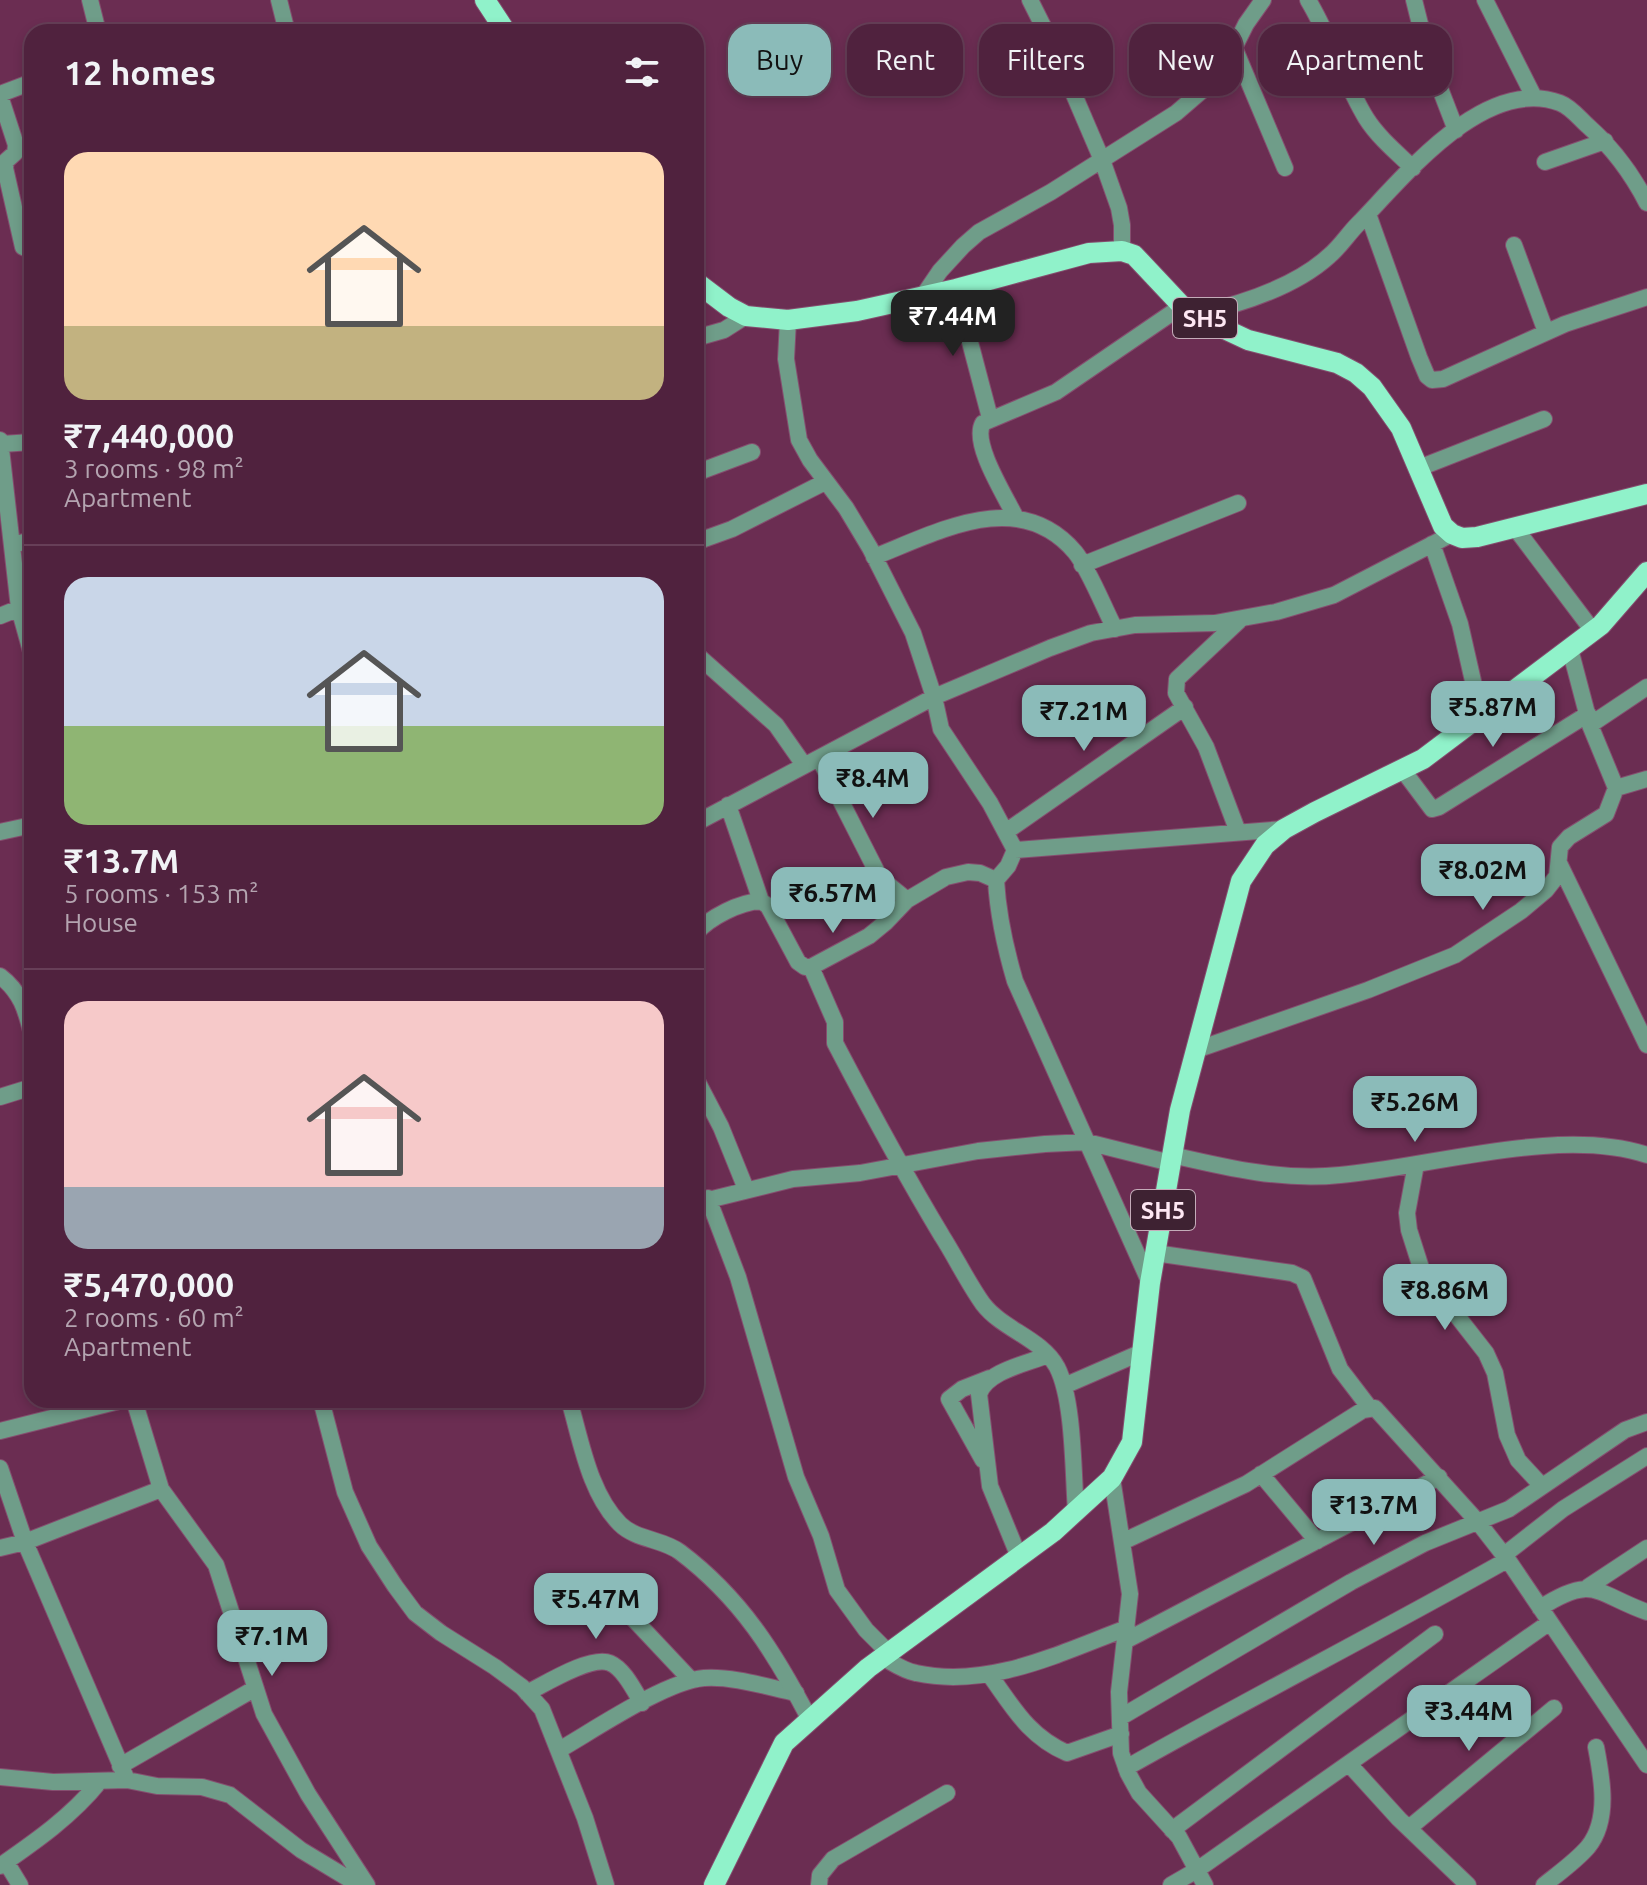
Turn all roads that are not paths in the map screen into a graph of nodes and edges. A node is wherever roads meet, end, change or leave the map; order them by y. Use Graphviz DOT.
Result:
graph roads {
  1 [pos="90,0"];
  2 [pos="279,0"];
  3 [pos="485,0"];
  4 [pos="1030,0"];
  5 [pos="1263,0"];
  6 [pos="1308,0"];
  7 [pos="1414,0"];
  8 [pos="1485,0"];
  9 [pos="96,24"];
  10 [pos="285,24"];
  11 [pos="501,24"];
  12 [pos="1242,32"];
  13 [pos="1242,66"];
  14 [pos="24,85"];
  15 [pos="0,95"];
  16 [pos="1196,96"];
  17 [pos="1534,97"];
  18 [pos="1456,130"];
  19 [pos="1605,141"];
  20 [pos="1102,160"];
  21 [pos="1545,162"];
  22 [pos="1285,168"];
  23 [pos="1413,168"];
  24 [pos="1647,203"];
  25 [pos="1368,214"];
  26 [pos="1514,245"];
  27 [pos="24,247"];
  28 [pos="1122,251"];
  29 [pos="704,288"];
  30 [pos="956,289"];
  31 [pos="923,296"];
  32 [pos="1647,297"];
  33 [pos="1190,310"];
  34 [pos="746,316"];
  35 [pos="788,320"];
  36 [pos="1546,332"];
  37 [pos="704,336"];
  38 [pos="990,418"];
  39 [pos="1544,419"];
  40 [pos="1,442"];
  41 [pos="24,442"];
  42 [pos="752,452"];
  43 [pos="1419,468"];
  44 [pos="704,470"];
  45 [pos="825,482"];
  46 [pos="1647,494"];
  47 [pos="1238,503"];
  48 [pos="1016,518"];
  49 [pos="1516,529"];
  50 [pos="1452,534"];
  51 [pos="704,539"];
  52 [pos="24,542"];
  53 [pos="1432,544"];
  54 [pos="12,545"];
  55 [pos="874,557"];
  56 [pos="1082,565"];
  57 [pos="1647,572"];
  58 [pos="24,596"];
  59 [pos="24,606"];
  60 [pos="0,616"];
  61 [pos="1242,618"];
  62 [pos="1115,629"];
  63 [pos="1593,631"];
  64 [pos="1570,649"];
  65 [pos="704,661"];
  66 [pos="1647,687"];
  67 [pos="934,697"];
  68 [pos="1185,707"];
  69 [pos="1481,716"];
  70 [pos="1589,720"];
  71 [pos="812,761"];
  72 [pos="1402,769"];
  73 [pos="1647,779"];
  74 [pos="1616,788"];
  75 [pos="728,805"];
  76 [pos="704,818"];
  77 [pos="24,827"];
  78 [pos="1284,829"];
  79 [pos="1007,831"];
  80 [pos="0,832"];
  81 [pos="1238,832"];
  82 [pos="1015,850"];
  83 [pos="1559,863"];
  84 [pos="996,880"];
  85 [pos="907,900"];
  86 [pos="761,901"];
  87 [pos="704,927"];
  88 [pos="811,967"];
  89 [pos="0,976"];
  90 [pos="24,1004"];
  91 [pos="1647,1045"];
  92 [pos="1196,1050"];
  93 [pos="24,1090"];
  94 [pos="704,1094"];
  95 [pos="0,1097"];
  96 [pos="1087,1142"];
  97 [pos="1647,1155"];
  98 [pos="1172,1159"];
  99 [pos="1416,1164"];
  100 [pos="900,1166"];
  101 [pos="746,1189"];
  102 [pos="704,1200"];
  103 [pos="704,1204"];
  104 [pos="1155,1253"];
  105 [pos="1150,1283"];
  106 [pos="1142,1352"];
  107 [pos="1048,1355"];
  108 [pos="992,1378"];
  109 [pos="1064,1386"];
  110 [pos="1369,1407"];
  111 [pos="91,1408"];
  112 [pos="136,1408"];
  113 [pos="323,1408"];
  114 [pos="571,1408"];
  115 [pos="1647,1422"];
  116 [pos="0,1431"];
  117 [pos="1647,1456"];
  118 [pos="0,1468"];
  119 [pos="987,1469"];
  120 [pos="1261,1474"];
  121 [pos="1439,1477"];
  122 [pos="1112,1478"];
  123 [pos="1541,1485"];
  124 [pos="161,1489"];
  125 [pos="1076,1512"];
  126 [pos="1478,1522"];
  127 [pos="1317,1541"];
  128 [pos="25,1542"];
  129 [pos="1122,1542"];
  130 [pos="0,1548"];
  131 [pos="1647,1548"];
  132 [pos="1019,1557"];
  133 [pos="1506,1557"];
  134 [pos="1588,1587"];
  135 [pos="596,1588"];
  136 [pos="1647,1612"];
  137 [pos="1545,1615"];
  138 [pos="1126,1634"];
  139 [pos="1435,1634"];
  140 [pos="885,1655"];
  141 [pos="989,1674"];
  142 [pos="691,1680"];
  143 [pos="254,1689"];
  144 [pos="527,1693"];
  145 [pos="796,1693"];
  146 [pos="642,1703"];
  147 [pos="1554,1708"];
  148 [pos="1121,1717"];
  149 [pos="810,1720"];
  150 [pos="1121,1734"];
  151 [pos="1596,1747"];
  152 [pos="559,1750"];
  153 [pos="1349,1764"];
  154 [pos="1647,1765"];
  155 [pos="1126,1768"];
  156 [pos="123,1773"];
  157 [pos="0,1777"];
  158 [pos="100,1781"];
  159 [pos="947,1793"];
  160 [pos="1409,1828"];
  161 [pos="1172,1830"];
  162 [pos="3,1864"];
  163 [pos="1201,1877"];
  164 [pos="20,1885"];
  165 [pos="359,1885"];
  166 [pos="367,1885"];
  167 [pos="606,1885"];
  168 [pos="714,1885"];
  169 [pos="819,1885"];
  170 [pos="1171,1885"];
  171 [pos="1468,1885"];
  172 [pos="1544,1885"];
  1 -- 9 [label="street"];
  2 -- 10 [label="street"];
  3 -- 11 [label="main road"];
  4 -- 20 [label="street"];
  5 -- 12 [label="street"];
  6 -- 23 [label="street"];
  7 -- 18 [label="street"];
  8 -- 17 [label="street"];
  13 -- 22 [label="street"];
  14 -- 15 [label="street"];
  15 -- 27 [label="street"];
  16 -- 20 [label="street"];
  17 -- 18 [label="street"];
  17 -- 19 [label="street"];
  18 -- 23 [label="street"];
  19 -- 21 [label="street"];
  19 -- 24 [label="street"];
  20 -- 28 [label="street"];
  20 -- 31 [label="street"];
  23 -- 25 [label="street"];
  25 -- 33 [label="street"];
  25 -- 36 [label="street"];
  26 -- 36 [label="street"];
  28 -- 30 [label="main road"];
  28 -- 33 [label="main road, SH5"];
  29 -- 34 [label="main road"];
  30 -- 31 [label="main road"];
  30 -- 38 [label="street"];
  31 -- 35 [label="main road"];
  32 -- 36 [label="street"];
  33 -- 38 [label="street"];
  33 -- 43 [label="main road, SH5"];
  34 -- 35 [label="main road"];
  34 -- 37 [label="street"];
  35 -- 45 [label="street"];
  38 -- 48 [label="street"];
  39 -- 43 [label="street"];
  40 -- 41 [label="street"];
  40 -- 54 [label="street"];
  42 -- 44 [label="street"];
  43 -- 50 [label="main road, SH5"];
  45 -- 51 [label="street"];
  45 -- 55 [label="street"];
  46 -- 49 [label="main road"];
  47 -- 56 [label="street"];
  48 -- 55 [label="street"];
  48 -- 56 [label="street"];
  49 -- 50 [label="main road"];
  49 -- 63 [label="street"];
  50 -- 53 [label="street"];
  52 -- 54 [label="street"];
  53 -- 61 [label="street"];
  53 -- 69 [label="street"];
  54 -- 58 [label="street"];
  55 -- 67 [label="street"];
  56 -- 62 [label="street"];
  57 -- 63 [label="main road, SH5"];
  59 -- 60 [label="street"];
  61 -- 62 [label="street"];
  61 -- 68 [label="street"];
  62 -- 67 [label="street"];
  63 -- 64 [label="main road, SH5"];
  64 -- 69 [label="main road, SH5"];
  64 -- 70 [label="street"];
  65 -- 71 [label="street"];
  66 -- 70 [label="street"];
  67 -- 71 [label="street"];
  67 -- 79 [label="street"];
  68 -- 79 [label="street"];
  68 -- 81 [label="street"];
  69 -- 72 [label="main road, SH5"];
  70 -- 72 [label="street"];
  70 -- 74 [label="street"];
  71 -- 75 [label="street"];
  71 -- 85 [label="street"];
  72 -- 78 [label="main road, SH5"];
  73 -- 74 [label="street"];
  74 -- 83 [label="street"];
  75 -- 76 [label="street"];
  75 -- 86 [label="street"];
  77 -- 80 [label="street"];
  78 -- 81 [label="street"];
  78 -- 92 [label="main road, SH5"];
  79 -- 82 [label="street"];
  81 -- 82 [label="street"];
  82 -- 84 [label="street"];
  83 -- 91 [label="street"];
  83 -- 92 [label="street"];
  84 -- 85 [label="street"];
  84 -- 96 [label="street"];
  85 -- 88 [label="street"];
  86 -- 87 [label="street"];
  86 -- 88 [label="street"];
  88 -- 100 [label="street"];
  89 -- 90 [label="street"];
  92 -- 98 [label="main road, SH5"];
  93 -- 95 [label="street"];
  94 -- 101 [label="street"];
  96 -- 98 [label="street"];
  96 -- 100 [label="street"];
  96 -- 105 [label="street"];
  97 -- 99 [label="street"];
  98 -- 99 [label="street"];
  98 -- 104 [label="main road, SH5"];
  99 -- 123 [label="street"];
  100 -- 101 [label="street"];
  100 -- 107 [label="street"];
  101 -- 102 [label="street"];
  103 -- 140 [label="street"];
  104 -- 105 [label="main road, SH5"];
  104 -- 110 [label="street"];
  105 -- 106 [label="main road, SH5"];
  106 -- 109 [label="street"];
  106 -- 122 [label="main road, SH5"];
  107 -- 108 [label="street"];
  107 -- 109 [label="street"];
  108 -- 119 [label="street"];
  108 -- 119 [label="street"];
  109 -- 125 [label="street"];
  110 -- 120 [label="street"];
  110 -- 121 [label="street"];
  111 -- 116 [label="street"];
  112 -- 124 [label="street"];
  113 -- 144 [label="street"];
  114 -- 145 [label="street"];
  115 -- 123 [label="street"];
  117 -- 133 [label="street"];
  118 -- 128 [label="street"];
  119 -- 132 [label="street"];
  120 -- 127 [label="street"];
  120 -- 129 [label="street"];
  121 -- 126 [label="street"];
  121 -- 127 [label="street"];
  122 -- 125 [label="main road, SH5"];
  122 -- 129 [label="street"];
  123 -- 126 [label="street"];
  124 -- 128 [label="street"];
  124 -- 143 [label="street"];
  125 -- 132 [label="main road, SH5"];
  126 -- 133 [label="street"];
  126 -- 148 [label="street"];
  127 -- 138 [label="street"];
  128 -- 130 [label="street"];
  128 -- 156 [label="street"];
  129 -- 138 [label="street"];
  131 -- 134 [label="street"];
  132 -- 140 [label="main road, SH5"];
  133 -- 137 [label="street"];
  133 -- 155 [label="street"];
  134 -- 136 [label="street"];
  134 -- 137 [label="street"];
  135 -- 142 [label="street"];
  137 -- 153 [label="street"];
  137 -- 154 [label="street"];
  138 -- 141 [label="street"];
  138 -- 148 [label="street"];
  139 -- 161 [label="street"];
  140 -- 141 [label="street"];
  140 -- 149 [label="main road, SH5"];
  141 -- 150 [label="street"];
  142 -- 145 [label="street"];
  142 -- 146 [label="street"];
  143 -- 156 [label="street"];
  143 -- 166 [label="street"];
  144 -- 146 [label="street"];
  144 -- 152 [label="street"];
  145 -- 149 [label="street"];
  146 -- 152 [label="street"];
  147 -- 160 [label="street"];
  148 -- 150 [label="street"];
  149 -- 168 [label="main road, SH5"];
  150 -- 155 [label="street"];
  151 -- 172 [label="street"];
  152 -- 167 [label="street"];
  153 -- 160 [label="street"];
  153 -- 163 [label="street"];
  155 -- 161 [label="street"];
  156 -- 158 [label="street"];
  156 -- 165 [label="street"];
  157 -- 158 [label="street"];
  158 -- 162 [label="street"];
  159 -- 169 [label="street"];
  160 -- 171 [label="street"];
  161 -- 163 [label="street"];
  162 -- 164 [label="street"];
  163 -- 170 [label="street"];
}
